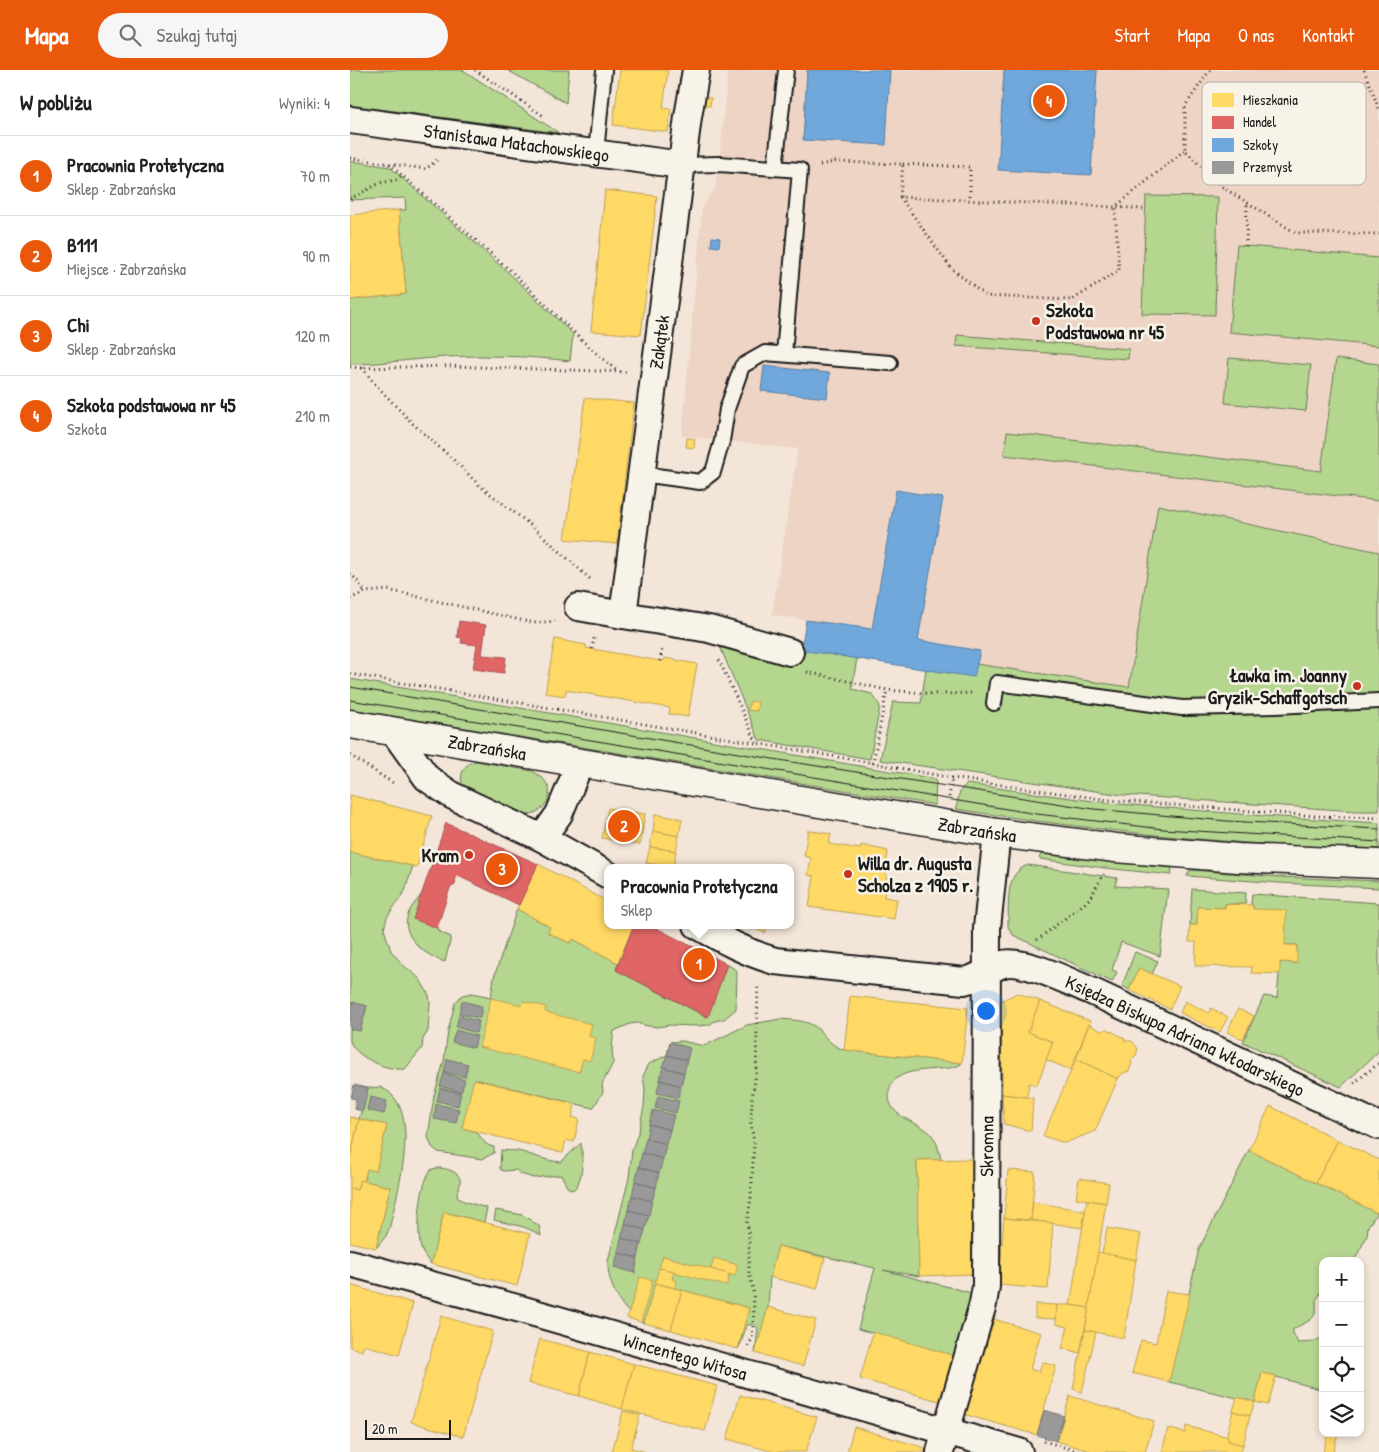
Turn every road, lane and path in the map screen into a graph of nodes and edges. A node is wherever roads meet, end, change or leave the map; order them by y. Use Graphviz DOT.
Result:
graph roads {
  1 [pos="475,70"];
  2 [pos="604,70"];
  3 [pos="696,70"];
  4 [pos="786,70"];
  5 [pos="1210,70"];
  6 [pos="1364,70"];
  7 [pos="1379,109"];
  8 [pos="350,120"];
  9 [pos="553,122"];
  10 [pos="1185,150"];
  11 [pos="596,152"];
  12 [pos="440,157"];
  13 [pos="350,158"];
  14 [pos="389,164"];
  15 [pos="904,164"];
  16 [pos="682,165"];
  17 [pos="774,168"];
  18 [pos="1202,168"];
  19 [pos="800,170"];
  20 [pos="403,176"];
  21 [pos="1219,185"];
  22 [pos="900,197"];
  23 [pos="350,199"];
  24 [pos="970,200"];
  25 [pos="1247,202"];
  26 [pos="1115,207"];
  27 [pos="1143,209"];
  28 [pos="1379,234"];
  29 [pos="1246,246"];
  30 [pos="784,354"];
  31 [pos="890,363"];
  32 [pos="350,367"];
  33 [pos="362,368"];
  34 [pos="618,372"];
  35 [pos="635,372"];
  36 [pos="642,474"];
  37 [pos="350,574"];
  38 [pos="595,583"];
  39 [pos="365,592"];
  40 [pos="350,599"];
  41 [pos="568,611"];
  42 [pos="623,615"];
  43 [pos="593,645"];
  44 [pos="592,649"];
  45 [pos="717,654"];
  46 [pos="661,655"];
  47 [pos="660,661"];
  48 [pos="796,661"];
  49 [pos="350,674"];
  50 [pos="996,682"];
  51 [pos="888,690"];
  52 [pos="1379,700"];
  53 [pos="994,703"];
  54 [pos="350,724"];
  55 [pos="394,732"];
  56 [pos="757,744"];
  57 [pos="580,763"];
  58 [pos="873,763"];
  59 [pos="1379,818"];
  60 [pos="997,833"];
  61 [pos="542,838"];
  62 [pos="1379,864"];
  63 [pos="604,873"];
  64 [pos="1103,876"];
  65 [pos="704,929"];
  66 [pos="1036,941"];
  67 [pos="988,972"];
  68 [pos="759,980"];
  69 [pos="1379,1063"];
  70 [pos="1350,1087"];
  71 [pos="1379,1126"];
  72 [pos="350,1263"];
  73 [pos="748,1347"];
  74 [pos="943,1441"];
  75 [pos="1019,1452"];
  1 -- 9 [label="path"];
  2 -- 11 [label="lane"];
  3 -- 16 [label="street, Zakątek"];
  4 -- 17 [label="lane"];
  5 -- 10 [label="path"];
  6 -- 7 [label="path"];
  8 -- 11 [label="street, Stanisława Małachowskiego"];
  10 -- 18 [label="path"];
  10 -- 26 [label="path"];
  11 -- 16 [label="street, Stanisława Małachowskiego"];
  12 -- 14 [label="path"];
  13 -- 14 [label="path"];
  14 -- 20 [label="path"];
  15 -- 19 [label="path"];
  15 -- 22 [label="path"];
  15 -- 24 [label="path"];
  16 -- 17 [label="lane"];
  16 -- 36 [label="street, Zakątek"];
  17 -- 19 [label="lane"];
  19 -- 30 [label="lane"];
  20 -- 23 [label="path"];
  20 -- 34 [label="path"];
  21 -- 25 [label="path"];
  22 -- 24 [label="path"];
  22 -- 26 [label="path"];
  24 -- 26 [label="path"];
  25 -- 28 [label="path"];
  25 -- 29 [label="path"];
  26 -- 27 [label="path"];
  30 -- 31 [label="lane"];
  30 -- 36 [label="lane"];
  32 -- 33 [label="path"];
  33 -- 34 [label="path"];
  33 -- 38 [label="path"];
  34 -- 35 [label="path"];
  36 -- 42 [label="street, Zakątek"];
  37 -- 39 [label="path"];
  39 -- 40 [label="path"];
  39 -- 41 [label="path"];
  41 -- 42 [label="street"];
  42 -- 48 [label="street"];
  43 -- 44 [label="path"];
  45 -- 56 [label="path"];
  46 -- 47 [label="path"];
  48 -- 51 [label="path"];
  49 -- 56 [label="path"];
  50 -- 51 [label="path"];
  50 -- 52 [label="lane"];
  50 -- 53 [label="lane"];
  51 -- 58 [label="path"];
  54 -- 55 [label="street, Zabrzańska"];
  55 -- 57 [label="street, Zabrzańska"];
  55 -- 61 [label="street"];
  56 -- 58 [label="path"];
  57 -- 60 [label="street, Zabrzańska"];
  57 -- 61 [label="street"];
  58 -- 59 [label="path"];
  60 -- 62 [label="street, Zabrzańska"];
  60 -- 67 [label="street, Skromna"];
  61 -- 63 [label="street"];
  64 -- 66 [label="path"];
  65 -- 67 [label="street"];
  67 -- 71 [label="street, Księdza Biskupa Adriana Włodarskiego"];
  67 -- 74 [label="street, Skromna"];
  68 -- 73 [label="path"];
  69 -- 70 [label="path"];
  72 -- 74 [label="street, Wincentego Witosa"];
  74 -- 75 [label="street, Wincentego Witosa"];
}
